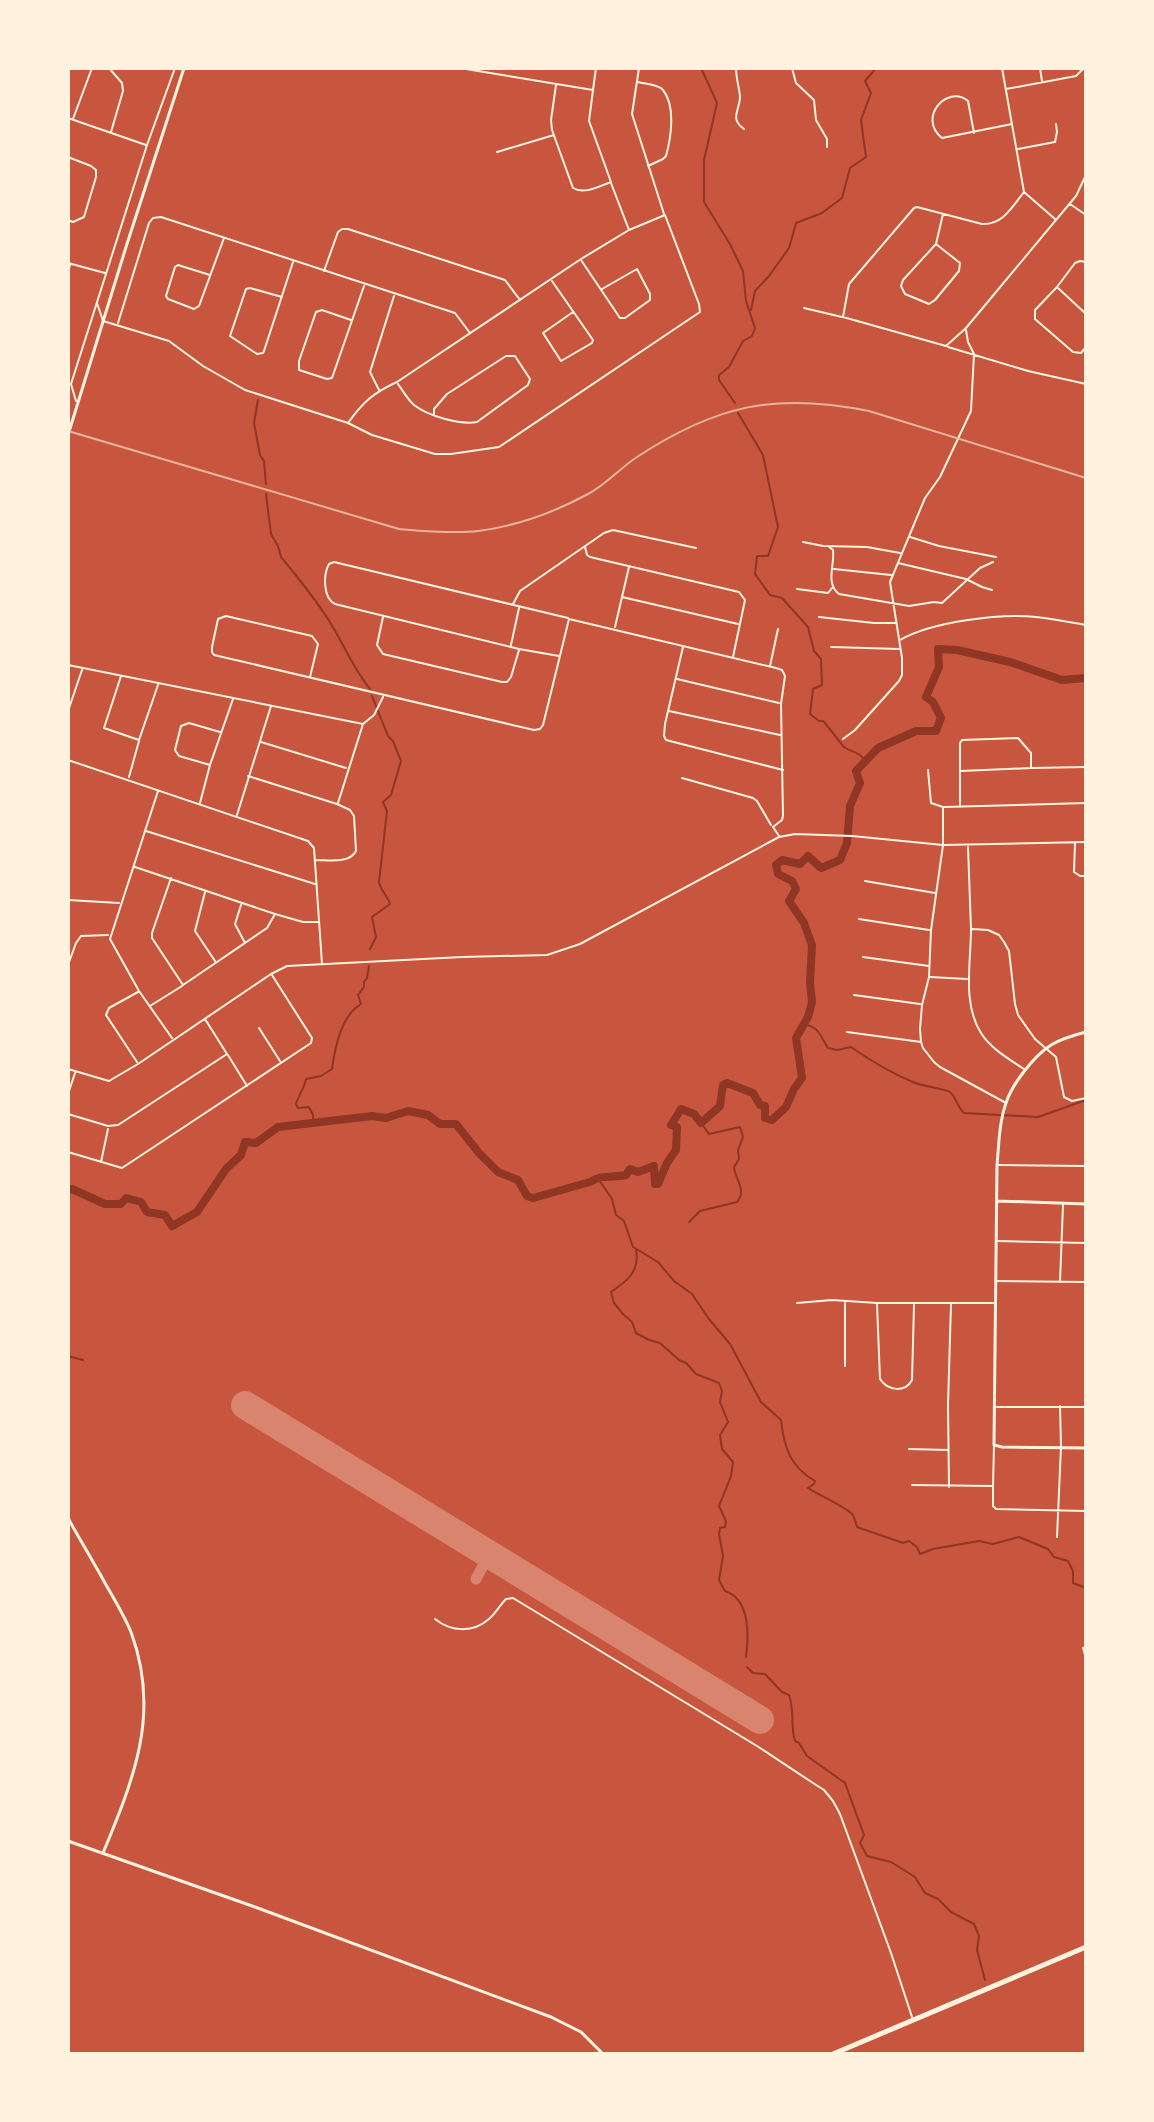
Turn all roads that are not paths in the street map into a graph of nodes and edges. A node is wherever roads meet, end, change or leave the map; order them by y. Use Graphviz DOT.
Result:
graph roads {
  1 [pos="92,68"];
  2 [pos="109,68"];
  3 [pos="175,68"];
  4 [pos="460,68"];
  5 [pos="596,68"];
  6 [pos="639,68"];
  7 [pos="736,68"];
  8 [pos="792,68"];
  9 [pos="1002,68"];
  10 [pos="1040,68"];
  11 [pos="1084,68"];
  12 [pos="183,71"];
  13 [pos="637,82"];
  14 [pos="1042,82"];
  15 [pos="556,85"];
  16 [pos="1006,89"];
  17 [pos="593,90"];
  18 [pos="68,118"];
  19 [pos="73,120"];
  20 [pos="1012,124"];
  21 [pos="1056,124"];
  22 [pos="744,129"];
  23 [pos="974,133"];
  24 [pos="110,134"];
  25 [pos="554,135"];
  26 [pos="147,145"];
  27 [pos="827,147"];
  28 [pos="1017,149"];
  29 [pos="497,152"];
  30 [pos="68,157"];
  31 [pos="648,166"];
  32 [pos="1086,175"];
  33 [pos="611,182"];
  34 [pos="1024,192"];
  35 [pos="1069,204"];
  36 [pos="943,213"];
  37 [pos="665,215"];
  38 [pos="1086,215"];
  39 [pos="68,220"];
  40 [pos="1055,220"];
  41 [pos="629,230"];
  42 [pos="224,238"];
  43 [pos="936,244"];
  44 [pos="581,259"];
  45 [pos="294,261"];
  46 [pos="1086,262"];
  47 [pos="69,264"];
  48 [pos="68,272"];
  49 [pos="324,272"];
  50 [pos="106,273"];
  51 [pos="210,275"];
  52 [pos="551,280"];
  53 [pos="364,285"];
  54 [pos="1057,287"];
  55 [pos="602,289"];
  56 [pos="394,295"];
  57 [pos="282,297"];
  58 [pos="520,300"];
  59 [pos="97,303"];
  60 [pos="804,308"];
  61 [pos="573,312"];
  62 [pos="1086,314"];
  63 [pos="843,317"];
  64 [pos="351,320"];
  65 [pos="103,321"];
  66 [pos="118,324"];
  67 [pos="966,328"];
  68 [pos="470,333"];
  69 [pos="946,346"];
  70 [pos="1086,347"];
  71 [pos="974,354"];
  72 [pos="397,382"];
  73 [pos="1086,384"];
  74 [pos="379,390"];
  75 [pos="77,404"];
  76 [pos="434,414"];
  77 [pos="348,423"];
  78 [pos="68,435"];
  79 [pos="909,536"];
  80 [pos="803,542"];
  81 [pos="828,546"];
  82 [pos="837,546"];
  83 [pos="585,547"];
  84 [pos="696,548"];
  85 [pos="833,550"];
  86 [pos="902,553"];
  87 [pos="996,557"];
  88 [pos="993,562"];
  89 [pos="897,563"];
  90 [pos="629,566"];
  91 [pos="831,569"];
  92 [pos="892,575"];
  93 [pos="966,579"];
  94 [pos="833,587"];
  95 [pos="797,589"];
  96 [pos="992,590"];
  97 [pos="828,593"];
  98 [pos="839,594"];
  99 [pos="622,597"];
  100 [pos="893,603"];
  101 [pos="513,606"];
  102 [pos="519,607"];
  103 [pos="384,616"];
  104 [pos="819,617"];
  105 [pos="569,619"];
  106 [pos="897,623"];
  107 [pos="739,625"];
  108 [pos="1086,625"];
  109 [pos="615,629"];
  110 [pos="778,629"];
  111 [pos="900,640"];
  112 [pos="683,645"];
  113 [pos="510,647"];
  114 [pos="831,647"];
  115 [pos="519,649"];
  116 [pos="901,649"];
  117 [pos="559,656"];
  118 [pos="733,657"];
  119 [pos="68,665"];
  120 [pos="770,666"];
  121 [pos="83,668"];
  122 [pos="121,675"];
  123 [pos="310,677"];
  124 [pos="675,678"];
  125 [pos="158,683"];
  126 [pos="384,695"];
  127 [pos="233,698"];
  128 [pos="781,704"];
  129 [pos="272,705"];
  130 [pos="68,711"];
  131 [pos="668,711"];
  132 [pos="363,724"];
  133 [pos="221,733"];
  134 [pos="782,736"];
  135 [pos="843,739"];
  136 [pos="139,740"];
  137 [pos="259,741"];
  138 [pos="68,760"];
  139 [pos="210,765"];
  140 [pos="1086,767"];
  141 [pos="1031,768"];
  142 [pos="348,769"];
  143 [pos="783,770"];
  144 [pos="928,770"];
  145 [pos="960,771"];
  146 [pos="248,776"];
  147 [pos="682,778"];
  148 [pos="128,779"];
  149 [pos="158,789"];
  150 [pos="200,803"];
  151 [pos="1086,803"];
  152 [pos="337,804"];
  153 [pos="943,807"];
  154 [pos="960,807"];
  155 [pos="237,816"];
  156 [pos="773,827"];
  157 [pos="144,831"];
  158 [pos="779,837"];
  159 [pos="1075,842"];
  160 [pos="1086,842"];
  161 [pos="943,845"];
  162 [pos="968,846"];
  163 [pos="315,860"];
  164 [pos="133,867"];
  165 [pos="1086,876"];
  166 [pos="171,878"];
  167 [pos="865,881"];
  168 [pos="316,884"];
  169 [pos="205,890"];
  170 [pos="936,893"];
  171 [pos="68,900"];
  172 [pos="120,903"];
  173 [pos="241,903"];
  174 [pos="275,914"];
  175 [pos="859,919"];
  176 [pos="319,922"];
  177 [pos="971,929"];
  178 [pos="931,930"];
  179 [pos="110,935"];
  180 [pos="245,943"];
  181 [pos="70,953"];
  182 [pos="863,957"];
  183 [pos="216,962"];
  184 [pos="68,965"];
  185 [pos="322,965"];
  186 [pos="929,966"];
  187 [pos="271,974"];
  188 [pos="929,977"];
  189 [pos="969,980"];
  190 [pos="183,985"];
  191 [pos="139,991"];
  192 [pos="854,995"];
  193 [pos="922,1005"];
  194 [pos="149,1006"];
  195 [pos="205,1019"];
  196 [pos="259,1028"];
  197 [pos="847,1032"];
  198 [pos="1086,1032"];
  199 [pos="173,1040"];
  200 [pos="921,1042"];
  201 [pos="1046,1049"];
  202 [pos="227,1054"];
  203 [pos="281,1063"];
  204 [pos="138,1064"];
  205 [pos="68,1069"];
  206 [pos="1025,1070"];
  207 [pos="76,1072"];
  208 [pos="247,1086"];
  209 [pos="68,1094"];
  210 [pos="1086,1098"];
  211 [pos="1006,1103"];
  212 [pos="68,1114"];
  213 [pos="108,1126"];
  214 [pos="68,1152"];
  215 [pos="101,1163"];
  216 [pos="997,1165"];
  217 [pos="1086,1166"];
  218 [pos="998,1201"];
  219 [pos="1063,1204"];
  220 [pos="1086,1204"];
  221 [pos="997,1241"];
  222 [pos="1061,1243"];
  223 [pos="1086,1243"];
  224 [pos="996,1281"];
  225 [pos="1060,1282"];
  226 [pos="1086,1282"];
  227 [pos="845,1301"];
  228 [pos="797,1303"];
  229 [pos="877,1303"];
  230 [pos="914,1303"];
  231 [pos="951,1303"];
  232 [pos="996,1303"];
  233 [pos="845,1366"];
  234 [pos="1060,1406"];
  235 [pos="996,1407"];
  236 [pos="1086,1407"];
  237 [pos="994,1445"];
  238 [pos="1061,1447"];
  239 [pos="1086,1448"];
  240 [pos="909,1449"];
  241 [pos="949,1449"];
  242 [pos="912,1485"];
  243 [pos="993,1486"];
  244 [pos="949,1487"];
  245 [pos="1058,1510"];
  246 [pos="1086,1511"];
  247 [pos="68,1518"];
  248 [pos="1057,1537"];
  249 [pos="435,1619"];
  250 [pos="1086,1647"];
  251 [pos="1086,1658"];
  252 [pos="68,1841"];
  253 [pos="103,1853"];
  254 [pos="1086,1947"];
  255 [pos="913,2020"];
  256 [pos="603,2054"];
  257 [pos="833,2054"];
  1 -- 19 [label="street"];
  2 -- 24 [label="street"];
  3 -- 12 [label="street"];
  3 -- 26 [label="street"];
  4 -- 15 [label="street"];
  5 -- 17 [label="street"];
  6 -- 13 [label="street"];
  7 -- 22 [label="street"];
  8 -- 27 [label="street"];
  9 -- 16 [label="street"];
  10 -- 14 [label="street"];
  11 -- 14 [label="street"];
  12 -- 65 [label="street"];
  13 -- 31 [label="street"];
  13 -- 31 [label="street"];
  14 -- 16 [label="street"];
  15 -- 17 [label="street"];
  15 -- 25 [label="street"];
  16 -- 20 [label="street"];
  17 -- 33 [label="street"];
  18 -- 19 [label="street"];
  19 -- 24 [label="street"];
  20 -- 23 [label="street"];
  20 -- 28 [label="street"];
  21 -- 28 [label="street"];
  23 -- 23 [label="street"];
  24 -- 26 [label="street"];
  25 -- 29 [label="street"];
  25 -- 33 [label="street"];
  26 -- 50 [label="street"];
  28 -- 34 [label="street"];
  30 -- 39 [label="street"];
  31 -- 37 [label="street"];
  32 -- 35 [label="street"];
  33 -- 41 [label="street"];
  34 -- 36 [label="street"];
  34 -- 40 [label="street"];
  35 -- 38 [label="street"];
  35 -- 40 [label="street"];
  36 -- 43 [label="street"];
  36 -- 63 [label="street"];
  37 -- 41 [label="street"];
  37 -- 77 [label="street"];
  40 -- 67 [label="street"];
  41 -- 44 [label="street"];
  42 -- 45 [label="street"];
  42 -- 51 [label="street"];
  42 -- 66 [label="street"];
  43 -- 43 [label="street"];
  44 -- 52 [label="street"];
  44 -- 55 [label="street"];
  45 -- 49 [label="street"];
  45 -- 57 [label="street"];
  46 -- 54 [label="street"];
  47 -- 48 [label="street"];
  47 -- 50 [label="street"];
  49 -- 53 [label="street"];
  49 -- 58 [label="street"];
  50 -- 59 [label="street"];
  51 -- 51 [label="street"];
  52 -- 58 [label="street"];
  52 -- 61 [label="street"];
  53 -- 56 [label="street"];
  53 -- 64 [label="street"];
  54 -- 62 [label="street"];
  54 -- 70 [label="street"];
  55 -- 55 [label="street"];
  56 -- 68 [label="street"];
  56 -- 74 [label="street"];
  57 -- 57 [label="street"];
  58 -- 68 [label="street"];
  59 -- 65 [label="street"];
  59 -- 75 [label="street"];
  60 -- 63 [label="street"];
  61 -- 61 [label="street"];
  63 -- 69 [label="street"];
  64 -- 64 [label="street"];
  65 -- 66 [label="street"];
  65 -- 75 [label="street"];
  66 -- 77 [label="street"];
  67 -- 69 [label="street"];
  67 -- 71 [label="street"];
  68 -- 72 [label="street"];
  69 -- 71 [label="street"];
  71 -- 73 [label="street"];
  71 -- 79 [label="street"];
  72 -- 74 [label="street"];
  72 -- 76 [label="street"];
  74 -- 77 [label="street"];
  75 -- 78 [label="street"];
  76 -- 76 [label="street"];
  79 -- 86 [label="street"];
  79 -- 87 [label="street"];
  80 -- 81 [label="street"];
  81 -- 82 [label="street"];
  81 -- 85 [label="street"];
  82 -- 85 [label="street"];
  82 -- 86 [label="street"];
  83 -- 84 [label="street"];
  83 -- 90 [label="street"];
  83 -- 101 [label="street"];
  85 -- 91 [label="street"];
  86 -- 89 [label="street"];
  88 -- 93 [label="street"];
  89 -- 92 [label="street"];
  89 -- 93 [label="street"];
  90 -- 99 [label="street"];
  90 -- 107 [label="street"];
  91 -- 92 [label="street"];
  91 -- 94 [label="street"];
  92 -- 100 [label="street"];
  93 -- 96 [label="street"];
  93 -- 100 [label="street"];
  94 -- 97 [label="street"];
  94 -- 98 [label="street"];
  95 -- 97 [label="street"];
  97 -- 98 [label="street"];
  98 -- 100 [label="street"];
  99 -- 107 [label="street"];
  99 -- 109 [label="street"];
  100 -- 106 [label="street"];
  101 -- 102 [label="street"];
  101 -- 103 [label="street"];
  102 -- 105 [label="street"];
  102 -- 113 [label="street"];
  103 -- 113 [label="street"];
  103 -- 115 [label="street"];
  104 -- 106 [label="street"];
  105 -- 109 [label="street"];
  105 -- 117 [label="street"];
  106 -- 111 [label="street"];
  107 -- 118 [label="street"];
  108 -- 111 [label="street"];
  109 -- 112 [label="street"];
  110 -- 120 [label="street"];
  111 -- 116 [label="street"];
  112 -- 118 [label="street"];
  112 -- 124 [label="street"];
  113 -- 115 [label="street"];
  114 -- 116 [label="street"];
  115 -- 117 [label="street"];
  116 -- 135 [label="street"];
  117 -- 126 [label="street"];
  118 -- 120 [label="street"];
  119 -- 121 [label="street"];
  120 -- 128 [label="street"];
  121 -- 122 [label="street"];
  121 -- 130 [label="street"];
  122 -- 125 [label="street"];
  122 -- 136 [label="street"];
  123 -- 123 [label="street"];
  123 -- 126 [label="street"];
  124 -- 128 [label="street"];
  124 -- 131 [label="street"];
  125 -- 127 [label="street"];
  125 -- 136 [label="street"];
  126 -- 132 [label="street"];
  127 -- 129 [label="street"];
  127 -- 133 [label="street"];
  128 -- 134 [label="street"];
  129 -- 132 [label="street"];
  129 -- 137 [label="street"];
  131 -- 134 [label="street"];
  131 -- 143 [label="street"];
  132 -- 142 [label="street"];
  133 -- 139 [label="street"];
  133 -- 139 [label="street"];
  134 -- 143 [label="street"];
  136 -- 148 [label="street"];
  137 -- 142 [label="street"];
  137 -- 146 [label="street"];
  138 -- 148 [label="street"];
  139 -- 150 [label="street"];
  140 -- 141 [label="street"];
  141 -- 145 [label="street"];
  141 -- 145 [label="street"];
  142 -- 152 [label="street"];
  143 -- 156 [label="street"];
  144 -- 153 [label="street"];
  145 -- 154 [label="street"];
  146 -- 152 [label="street"];
  146 -- 155 [label="street"];
  147 -- 156 [label="street"];
  148 -- 149 [label="street"];
  149 -- 150 [label="street"];
  149 -- 157 [label="street"];
  150 -- 155 [label="street"];
  151 -- 154 [label="street"];
  152 -- 163 [label="street"];
  153 -- 154 [label="street"];
  153 -- 161 [label="street"];
  155 -- 163 [label="street"];
  156 -- 158 [label="street"];
  157 -- 164 [label="street"];
  157 -- 168 [label="street"];
  158 -- 161 [label="street"];
  158 -- 185 [label="street"];
  159 -- 160 [label="street"];
  159 -- 162 [label="street"];
  159 -- 165 [label="street"];
  161 -- 162 [label="street"];
  161 -- 170 [label="street"];
  162 -- 177 [label="street"];
  163 -- 168 [label="street"];
  164 -- 166 [label="street"];
  164 -- 172 [label="street"];
  166 -- 169 [label="street"];
  166 -- 190 [label="street"];
  167 -- 170 [label="street"];
  168 -- 176 [label="street"];
  169 -- 173 [label="street"];
  169 -- 183 [label="street"];
  170 -- 178 [label="street"];
  171 -- 172 [label="street"];
  172 -- 179 [label="street"];
  173 -- 174 [label="street"];
  173 -- 180 [label="street"];
  174 -- 176 [label="street"];
  174 -- 180 [label="street"];
  175 -- 178 [label="street"];
  176 -- 185 [label="street"];
  177 -- 189 [label="street"];
  177 -- 201 [label="street"];
  178 -- 186 [label="street"];
  179 -- 181 [label="street"];
  179 -- 191 [label="street"];
  180 -- 183 [label="street"];
  181 -- 184 [label="street"];
  182 -- 186 [label="street"];
  183 -- 190 [label="street"];
  185 -- 187 [label="street"];
  186 -- 188 [label="street"];
  187 -- 195 [label="street"];
  187 -- 203 [label="street"];
  188 -- 189 [label="street"];
  188 -- 193 [label="street"];
  189 -- 206 [label="street"];
  190 -- 194 [label="street"];
  191 -- 194 [label="street"];
  191 -- 204 [label="street"];
  192 -- 193 [label="street"];
  193 -- 200 [label="street"];
  194 -- 199 [label="street"];
  195 -- 199 [label="street"];
  195 -- 202 [label="street"];
  196 -- 203 [label="street"];
  197 -- 200 [label="street"];
  198 -- 201 [label="street"];
  199 -- 204 [label="street"];
  200 -- 211 [label="street"];
  201 -- 206 [label="street"];
  201 -- 210 [label="street"];
  202 -- 208 [label="street"];
  202 -- 213 [label="street"];
  203 -- 208 [label="street"];
  204 -- 207 [label="street"];
  205 -- 207 [label="street"];
  206 -- 211 [label="street"];
  207 -- 209 [label="street"];
  208 -- 215 [label="street"];
  211 -- 216 [label="street"];
  212 -- 213 [label="street"];
  213 -- 215 [label="street"];
  214 -- 215 [label="street"];
  216 -- 217 [label="street"];
  216 -- 218 [label="street"];
  218 -- 219 [label="street"];
  218 -- 221 [label="street"];
  219 -- 220 [label="street"];
  219 -- 222 [label="street"];
  221 -- 222 [label="street"];
  221 -- 224 [label="street"];
  222 -- 223 [label="street"];
  222 -- 225 [label="street"];
  224 -- 225 [label="street"];
  224 -- 232 [label="street"];
  225 -- 226 [label="street"];
  227 -- 228 [label="street"];
  227 -- 229 [label="street"];
  227 -- 233 [label="street"];
  229 -- 230 [label="street"];
  229 -- 230 [label="street"];
  230 -- 231 [label="street"];
  231 -- 232 [label="street"];
  231 -- 241 [label="street"];
  232 -- 235 [label="street"];
  234 -- 235 [label="street"];
  234 -- 236 [label="street"];
  234 -- 238 [label="street"];
  235 -- 237 [label="street"];
  237 -- 238 [label="street"];
  237 -- 243 [label="street"];
  238 -- 239 [label="street"];
  238 -- 245 [label="street"];
  240 -- 241 [label="street"];
  241 -- 244 [label="street"];
  242 -- 244 [label="street"];
  243 -- 244 [label="street"];
  243 -- 245 [label="street"];
  245 -- 246 [label="street"];
  245 -- 248 [label="street"];
  247 -- 253 [label="street"];
  249 -- 255 [label="street"];
  250 -- 251 [label="street"];
  252 -- 253 [label="street"];
  253 -- 256 [label="street"];
  254 -- 255 [label="highway"];
  255 -- 257 [label="highway"];
}
